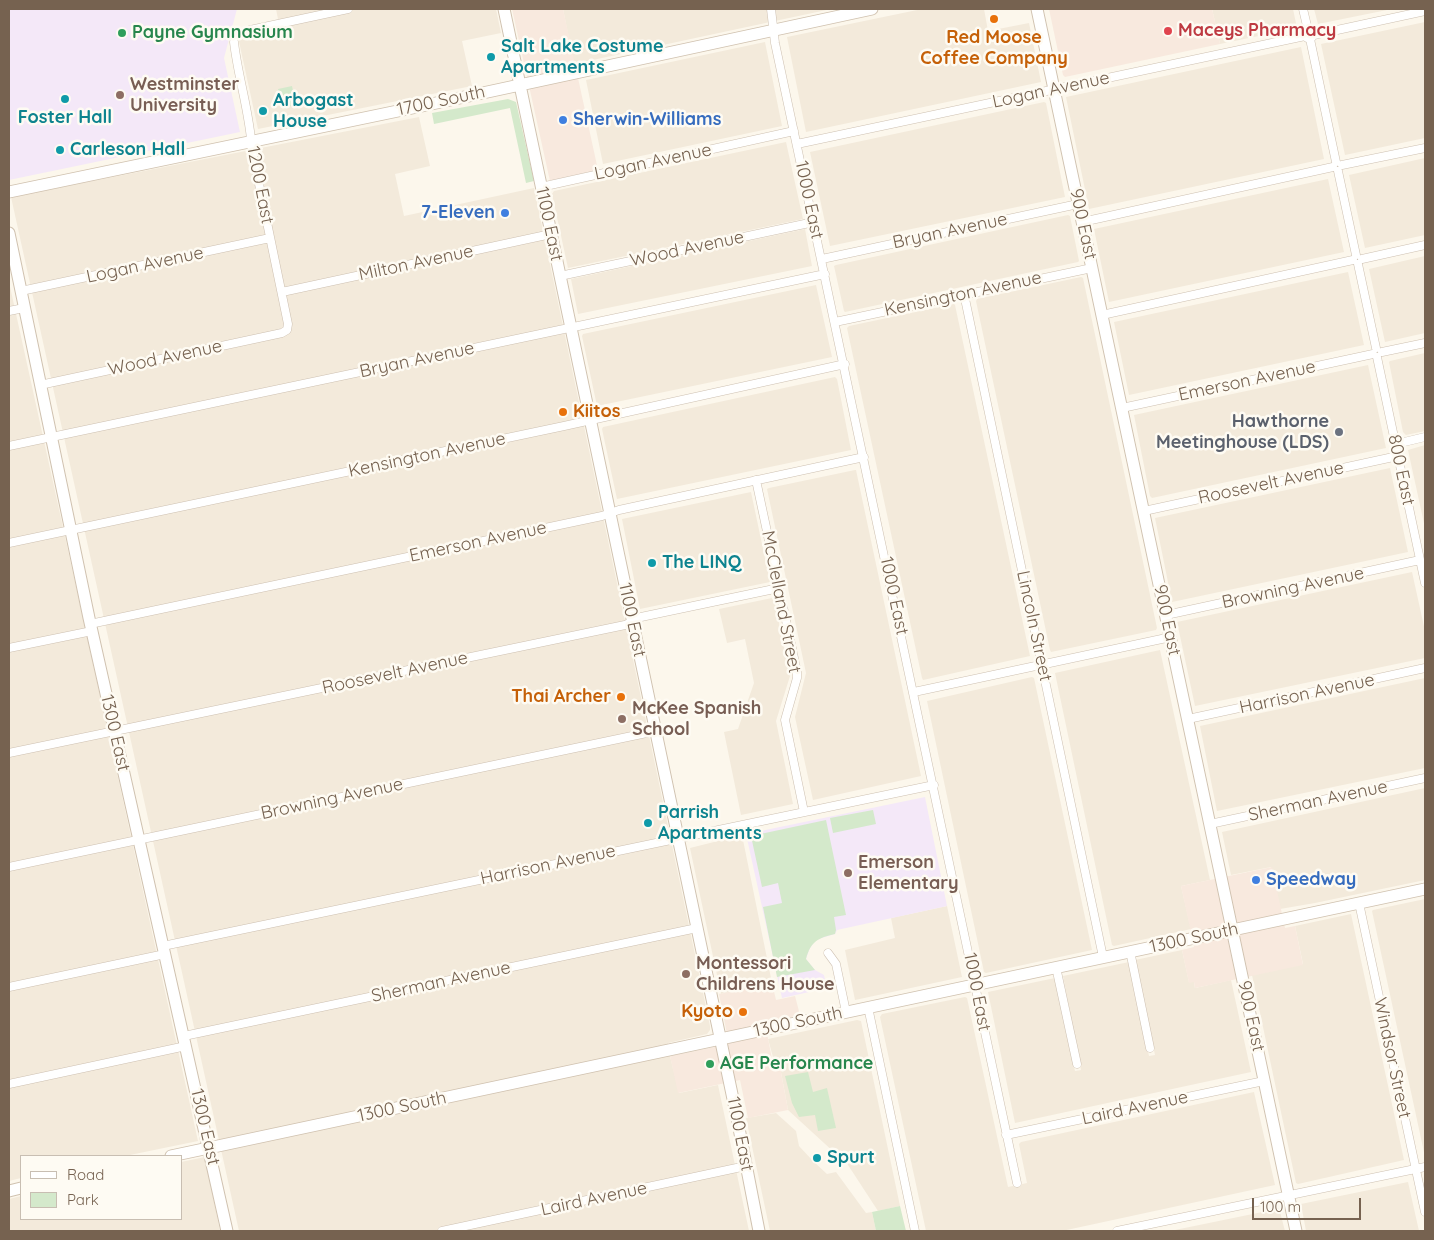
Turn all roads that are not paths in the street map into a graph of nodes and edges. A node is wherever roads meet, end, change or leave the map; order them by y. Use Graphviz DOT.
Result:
graph roads {
  1 [pos="348,9"];
  2 [pos="504,9"];
  3 [pos="771,9"];
  4 [pos="872,9"];
  5 [pos="1037,9"];
  6 [pos="1303,9"];
  7 [pos="1425,12"];
  8 [pos="250,30"];
  9 [pos="774,30"];
  10 [pos="1309,35"];
  11 [pos="234,42"];
  12 [pos="520,84"];
  13 [pos="1054,90"];
  14 [pos="794,131"];
  15 [pos="251,141"];
  16 [pos="797,144"];
  17 [pos="1425,148"];
  18 [pos="1337,167"];
  19 [pos="541,187"];
  20 [pos="9,192"];
  21 [pos="1078,204"];
  22 [pos="814,222"];
  23 [pos="1082,222"];
  24 [pos="9,232"];
  25 [pos="551,234"];
  26 [pos="270,238"];
  27 [pos="1425,245"];
  28 [pos="822,259"];
  29 [pos="1357,260"];
  30 [pos="1092,268"];
  31 [pos="825,274"];
  32 [pos="560,276"];
  33 [pos="21,291"];
  34 [pos="282,292"];
  35 [pos="964,294"];
  36 [pos="24,308"];
  37 [pos="9,311"];
  38 [pos="1102,315"];
  39 [pos="835,322"];
  40 [pos="288,327"];
  41 [pos="571,327"];
  42 [pos="1425,342"];
  43 [pos="1377,353"];
  44 [pos="845,364"];
  45 [pos="40,385"];
  46 [pos="1122,408"];
  47 [pos="590,420"];
  48 [pos="51,437"];
  49 [pos="1425,437"];
  50 [pos="1396,444"];
  51 [pos="9,446"];
  52 [pos="1398,456"];
  53 [pos="864,457"];
  54 [pos="756,480"];
  55 [pos="1144,511"];
  56 [pos="610,513"];
  57 [pos="70,530"];
  58 [pos="1425,538"];
  59 [pos="1416,540"];
  60 [pos="9,543"];
  61 [pos="1420,560"];
  62 [pos="1425,583"];
  63 [pos="779,588"];
  64 [pos="1166,615"];
  65 [pos="633,621"];
  66 [pos="91,628"];
  67 [pos="1171,637"];
  68 [pos="9,648"];
  69 [pos="1042,665"];
  70 [pos="1425,668"];
  71 [pos="914,692"];
  72 [pos="1188,719"];
  73 [pos="114,731"];
  74 [pos="656,731"];
  75 [pos="9,753"];
  76 [pos="1425,778"];
  77 [pos="934,785"];
  78 [pos="804,812"];
  79 [pos="1210,824"];
  80 [pos="678,838"];
  81 [pos="139,840"];
  82 [pos="9,868"];
  83 [pos="1425,889"];
  84 [pos="1360,903"];
  85 [pos="697,928"];
  86 [pos="1232,929"];
  87 [pos="164,950"];
  88 [pos="1130,951"];
  89 [pos="828,953"];
  90 [pos="1103,957"];
  91 [pos="1056,967"];
  92 [pos="975,984"];
  93 [pos="9,987"];
  94 [pos="868,1007"];
  95 [pos="846,1012"];
  96 [pos="721,1039"];
  97 [pos="185,1041"];
  98 [pos="1150,1048"];
  99 [pos="1077,1064"];
  100 [pos="1264,1081"];
  101 [pos="9,1084"];
  102 [pos="1006,1135"];
  103 [pos="210,1148"];
  104 [pos="176,1155"];
  105 [pos="746,1166"];
  106 [pos="1425,1167"];
  107 [pos="1416,1169"];
  108 [pos="1017,1183"];
  109 [pos="1289,1195"];
  110 [pos="1425,1212"];
  111 [pos="227,1231"];
  112 [pos="442,1231"];
  113 [pos="759,1231"];
  114 [pos="915,1231"];
  115 [pos="1117,1231"];
  116 [pos="1296,1231"];
  1 -- 8 [label="street"];
  2 -- 12 [label="street, 1100 East"];
  3 -- 9 [label="street, 1000 East"];
  4 -- 9 [label="street, 1700 South"];
  5 -- 13 [label="street, 900 East"];
  6 -- 10 [label="street, 800 East"];
  7 -- 10 [label="street, Logan Avenue"];
  9 -- 12 [label="street, 1700 South"];
  9 -- 14 [label="street, 1000 East"];
  10 -- 13 [label="street, Logan Avenue"];
  10 -- 18 [label="street, 800 East"];
  11 -- 15 [label="street, 1200 East"];
  12 -- 15 [label="street, 1700 South"];
  12 -- 19 [label="street, 1100 East"];
  13 -- 16 [label="street, Logan Avenue"];
  13 -- 21 [label="street, 900 East"];
  14 -- 16 [label="street, 1000 East"];
  14 -- 19 [label="street, Logan Avenue"];
  15 -- 20 [label="street, 1700 South"];
  15 -- 26 [label="street, 1200 East"];
  16 -- 22 [label="street, 1000 East"];
  17 -- 18 [label="street"];
  18 -- 23 [label="street"];
  18 -- 29 [label="street, 800 East"];
  19 -- 25 [label="street, 1100 East"];
  21 -- 23 [label="street, 900 East"];
  21 -- 28 [label="street, Bryan Avenue"];
  22 -- 28 [label="street, 1000 East"];
  22 -- 32 [label="street, Wood Avenue"];
  23 -- 30 [label="street, 900 East"];
  24 -- 33 [label="street, 1300 East"];
  25 -- 32 [label="street, 1100 East"];
  25 -- 34 [label="street, Milton Avenue"];
  26 -- 33 [label="street, Logan Avenue"];
  26 -- 34 [label="street, 1200 East"];
  27 -- 29 [label="street"];
  28 -- 31 [label="street, 1000 East"];
  29 -- 38 [label="street"];
  29 -- 43 [label="street, 800 East"];
  30 -- 35 [label="street, Kensington Avenue"];
  30 -- 38 [label="street, 900 East"];
  31 -- 39 [label="street, 1000 East"];
  31 -- 41 [label="street, Bryan Avenue"];
  32 -- 41 [label="street, 1100 East"];
  33 -- 36 [label="street, 1300 East"];
  34 -- 40 [label="street, 1200 East"];
  35 -- 39 [label="street, Kensington Avenue"];
  35 -- 69 [label="street, Lincoln Street"];
  36 -- 37 [label="street"];
  36 -- 45 [label="street, 1300 East"];
  38 -- 46 [label="street, 900 East"];
  39 -- 44 [label="street, 1000 East"];
  40 -- 45 [label="street, Wood Avenue"];
  41 -- 47 [label="street, 1100 East"];
  41 -- 48 [label="street, Bryan Avenue"];
  42 -- 43 [label="street, Emerson Avenue"];
  43 -- 46 [label="street, Emerson Avenue"];
  43 -- 50 [label="street, 800 East"];
  44 -- 47 [label="street, Kensington Avenue"];
  44 -- 53 [label="street, 1000 East"];
  45 -- 48 [label="street, 1300 East"];
  46 -- 55 [label="street, 900 East"];
  47 -- 56 [label="street, 1100 East"];
  47 -- 57 [label="street, Kensington Avenue"];
  48 -- 51 [label="street, Bryan Avenue"];
  48 -- 57 [label="street, 1300 East"];
  49 -- 50 [label="street"];
  50 -- 52 [label="street, 800 East"];
  52 -- 55 [label="street, Roosevelt Avenue"];
  52 -- 59 [label="street, 800 East"];
  53 -- 54 [label="street, Emerson Avenue"];
  53 -- 71 [label="street, 1000 East"];
  54 -- 56 [label="street, Emerson Avenue"];
  54 -- 63 [label="street, McClelland Street"];
  55 -- 64 [label="street, 900 East"];
  56 -- 65 [label="street, 1100 East"];
  56 -- 66 [label="street, Emerson Avenue"];
  57 -- 60 [label="street, Kensington Avenue"];
  57 -- 66 [label="street, 1300 East"];
  58 -- 59 [label="street"];
  59 -- 61 [label="street, 800 East"];
  61 -- 62 [label="street, 800 East"];
  61 -- 64 [label="street, Browning Avenue"];
  63 -- 65 [label="street, Roosevelt Avenue"];
  63 -- 78 [label="street, McClelland Street"];
  64 -- 67 [label="street, 900 East"];
  65 -- 73 [label="street, Roosevelt Avenue"];
  65 -- 74 [label="street, 1100 East"];
  66 -- 68 [label="street, Emerson Avenue"];
  66 -- 73 [label="street, 1300 East"];
  67 -- 69 [label="street"];
  67 -- 72 [label="street, 900 East"];
  69 -- 71 [label="street"];
  69 -- 90 [label="street, Lincoln Street"];
  70 -- 72 [label="street, Harrison Avenue"];
  71 -- 77 [label="street, 1000 East"];
  72 -- 79 [label="street, 900 East"];
  73 -- 75 [label="street, Roosevelt Avenue"];
  73 -- 81 [label="street, 1300 East"];
  74 -- 80 [label="street, 1100 East"];
  74 -- 81 [label="street, Browning Avenue"];
  76 -- 79 [label="street, Sherman Avenue"];
  77 -- 78 [label="street, Harrison Avenue"];
  77 -- 92 [label="street, 1000 East"];
  78 -- 80 [label="street, Harrison Avenue"];
  79 -- 86 [label="street, 900 East"];
  80 -- 85 [label="street, 1100 East"];
  80 -- 87 [label="street, Harrison Avenue"];
  81 -- 82 [label="street, Browning Avenue"];
  81 -- 87 [label="street, 1300 East"];
  83 -- 84 [label="street, 1300 South"];
  84 -- 86 [label="street, 1300 South"];
  84 -- 107 [label="street, Windsor Street"];
  85 -- 96 [label="street, 1100 East"];
  85 -- 97 [label="street, Sherman Avenue"];
  86 -- 88 [label="street, 1300 South"];
  86 -- 100 [label="street, 900 East"];
  87 -- 93 [label="street, Harrison Avenue"];
  87 -- 97 [label="street, 1300 East"];
  88 -- 90 [label="street, 1300 South"];
  88 -- 98 [label="street"];
  89 -- 95 [label="street"];
  90 -- 91 [label="street, 1300 South"];
  91 -- 92 [label="street, 1300 South"];
  91 -- 99 [label="street"];
  92 -- 94 [label="street, 1300 South"];
  92 -- 102 [label="street, 1000 East"];
  94 -- 95 [label="street, 1300 South"];
  94 -- 114 [label="street"];
  95 -- 96 [label="street, 1300 South"];
  96 -- 103 [label="street, 1300 South"];
  96 -- 105 [label="street, 1100 East"];
  97 -- 101 [label="street, Sherman Avenue"];
  97 -- 103 [label="street, 1300 East"];
  100 -- 102 [label="street, Laird Avenue"];
  100 -- 109 [label="street, 900 East"];
  102 -- 108 [label="street, 1000 East"];
  103 -- 104 [label="street, 1300 South"];
  103 -- 111 [label="street, 1300 East"];
  105 -- 112 [label="street, Laird Avenue"];
  105 -- 113 [label="street, 1100 East"];
  106 -- 107 [label="street"];
  107 -- 109 [label="street"];
  107 -- 110 [label="street, Windsor Street"];
  109 -- 115 [label="street"];
  109 -- 116 [label="street, 900 East"];
}
